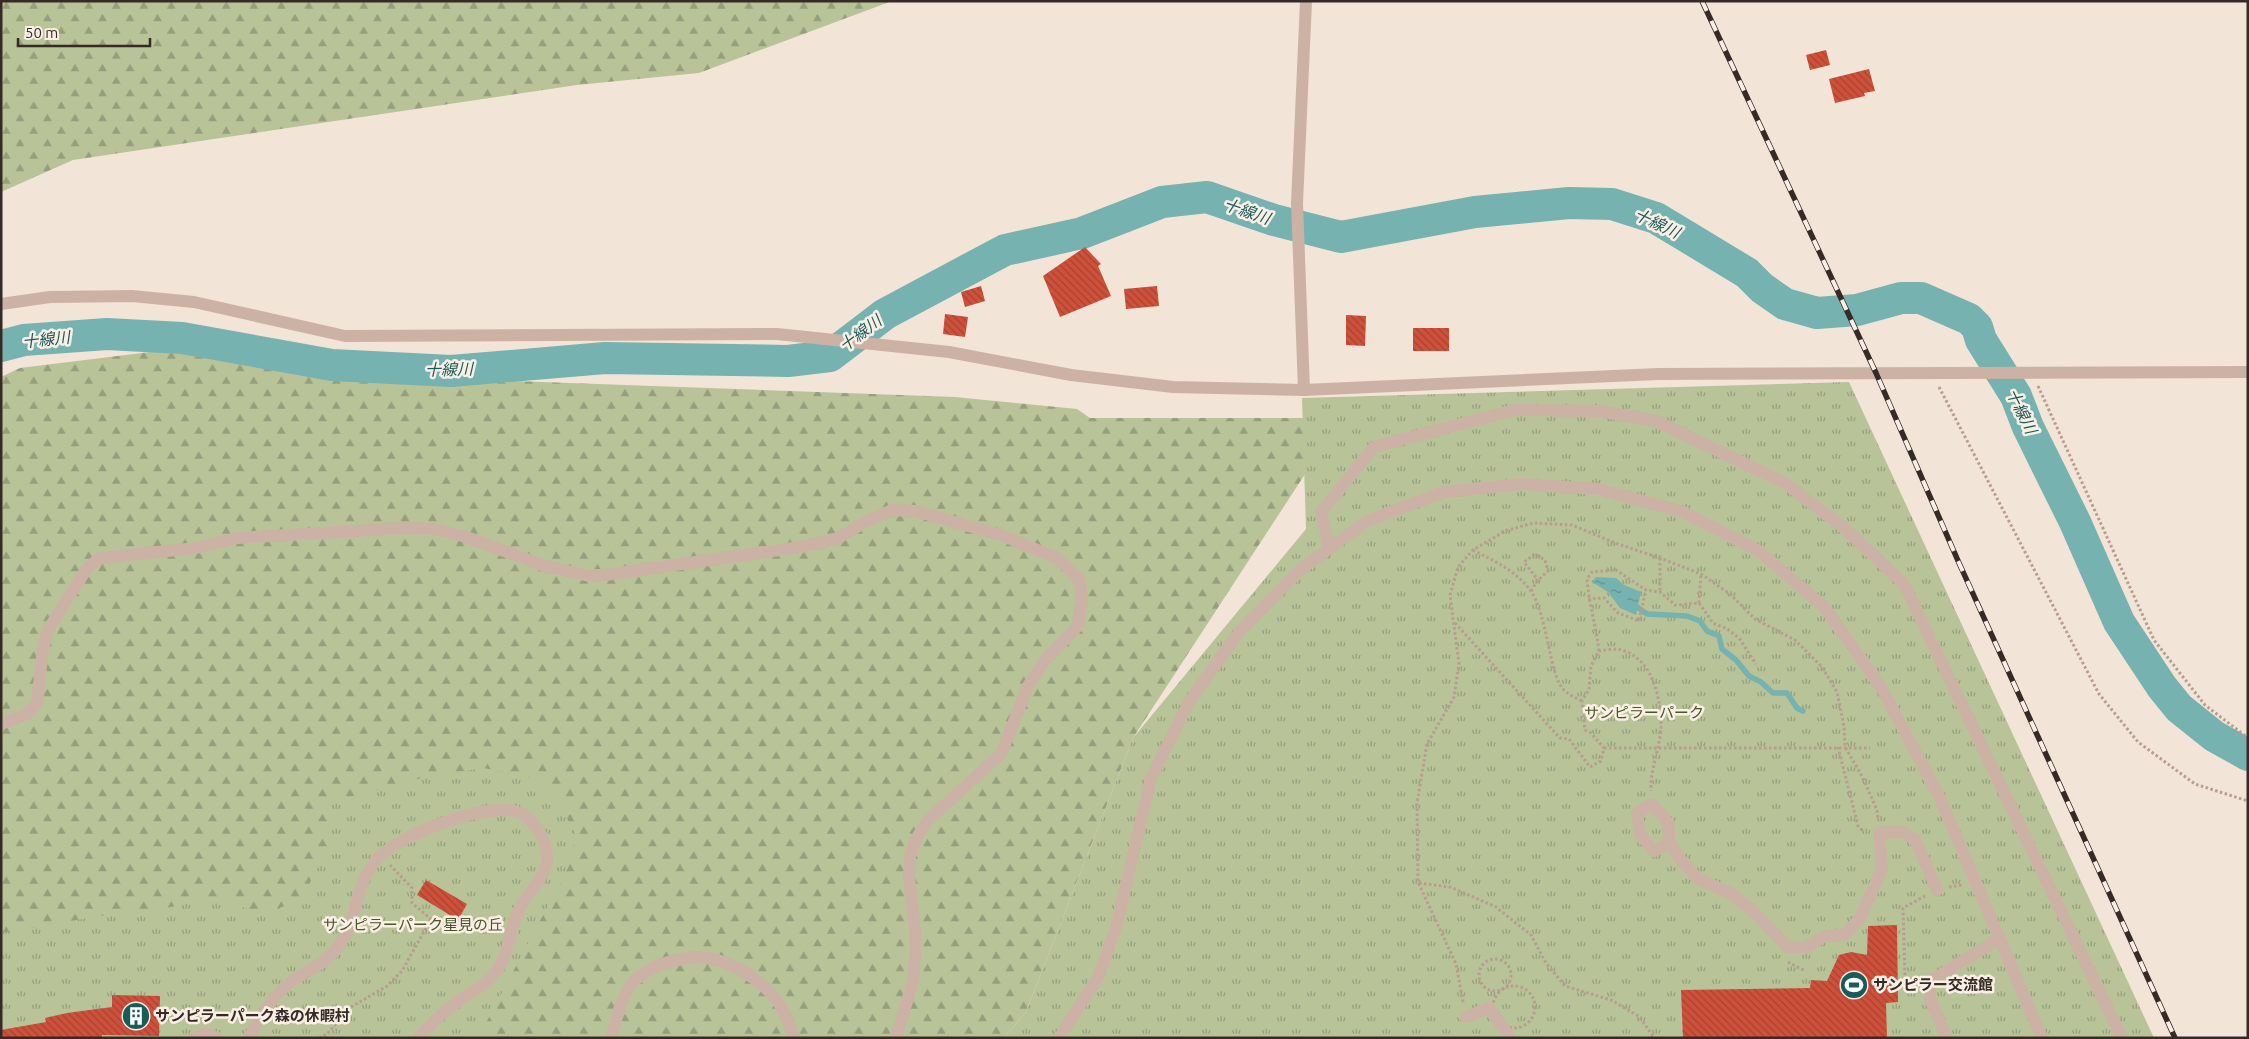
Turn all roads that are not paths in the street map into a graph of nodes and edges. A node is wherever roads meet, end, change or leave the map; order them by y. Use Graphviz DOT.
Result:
graph roads {
  1 [pos="1306,1"];
  2 [pos="1,304"];
  3 [pos="2248,372"];
  4 [pos="1304,390"];
  5 [pos="1329,549"];
  6 [pos="1,724"];
  7 [pos="1670,842"];
  8 [pos="1937,890"];
  9 [pos="2000,938"];
  10 [pos="1466,1017"];
  11 [pos="194,1038"];
  12 [pos="217,1038"];
  13 [pos="249,1038"];
  14 [pos="418,1038"];
  15 [pos="612,1038"];
  16 [pos="794,1038"];
  17 [pos="896,1038"];
  18 [pos="1060,1038"];
  19 [pos="1508,1038"];
  20 [pos="1947,1038"];
  21 [pos="2042,1038"];
  22 [pos="2122,1038"];
  1 -- 4 [label="street"];
  2 -- 4 [label="street"];
  3 -- 4 [label="street"];
  5 -- 9 [label="street"];
  5 -- 18 [label="street"];
  5 -- 22 [label="street"];
  6 -- 17 [label="street"];
  7 -- 7 [label="street"];
  7 -- 8 [label="street"];
  9 -- 20 [label="street"];
  9 -- 21 [label="street"];
  10 -- 19 [label="street"];
  11 -- 12 [label="street"];
  13 -- 14 [label="street"];
  15 -- 16 [label="street"];
}
